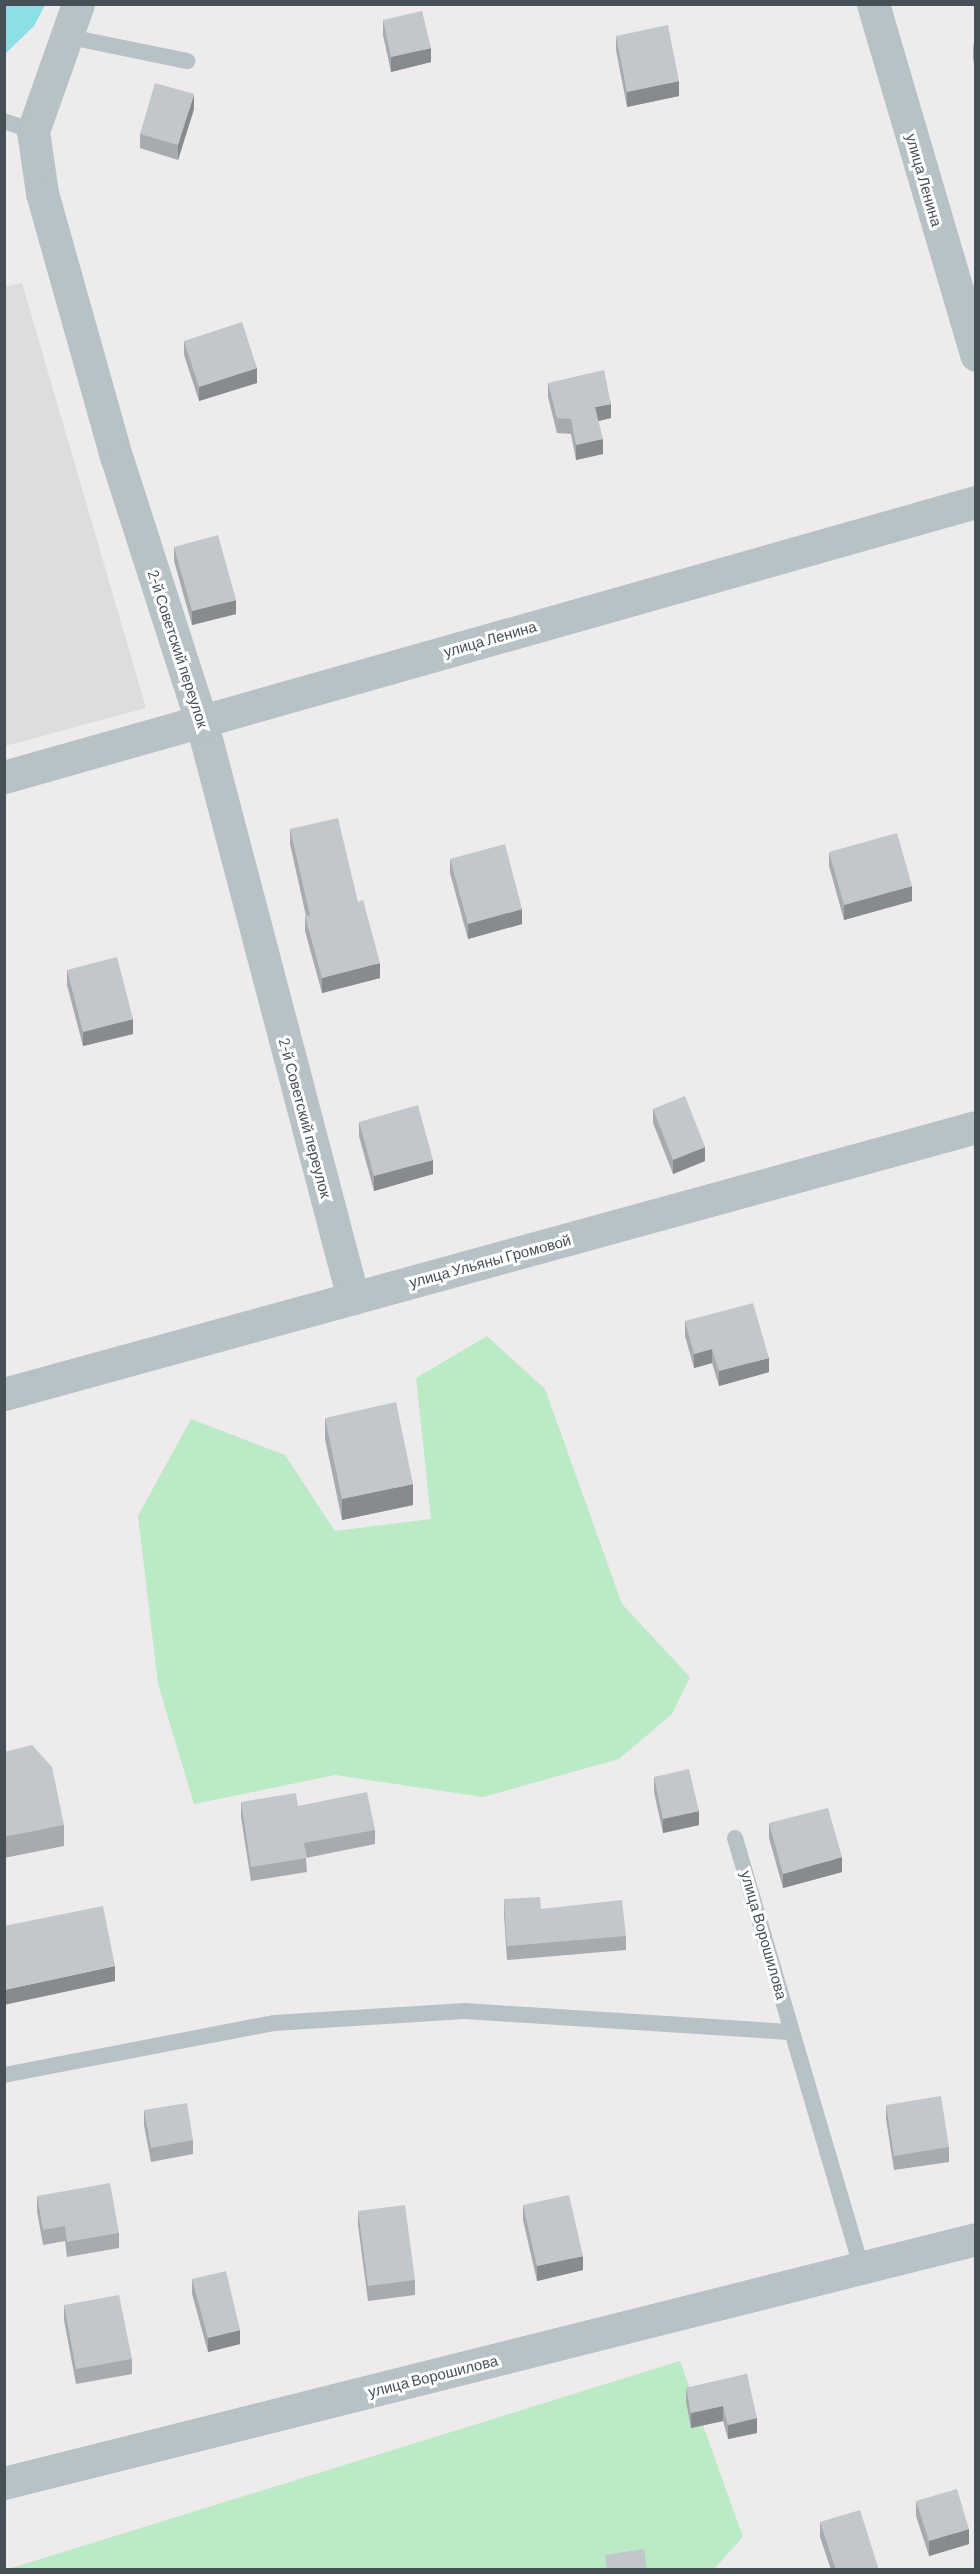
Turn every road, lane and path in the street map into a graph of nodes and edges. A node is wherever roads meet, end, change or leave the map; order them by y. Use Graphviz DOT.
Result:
graph roads {
  1 [pos="78,4"];
  2 [pos="873,4"];
  3 [pos="65,36"];
  4 [pos="187,61"];
  5 [pos="19,126"];
  6 [pos="975,355"];
  7 [pos="975,502"];
  8 [pos="201,720"];
  9 [pos="4,777"];
  10 [pos="975,1127"];
  11 [pos="353,1298"];
  12 [pos="4,1394"];
  13 [pos="735,1838"];
  14 [pos="792,2032"];
  15 [pos="4,2075"];
  16 [pos="975,2239"];
  17 [pos="862,2269"];
  18 [pos="4,2483"];
  1 -- 3 [label="street, 2-й Советский переулок"];
  2 -- 6 [label="street, улица Ленина"];
  3 -- 4 [label="lane"];
  3 -- 5 [label="street, 2-й Советский переулок"];
  5 -- 8 [label="street, 2-й Советский переулок"];
  7 -- 8 [label="street, улица Ленина"];
  8 -- 9 [label="street, улица Ленина"];
  8 -- 11 [label="street, 2-й Советский переулок"];
  10 -- 11 [label="street, улица Ульяны Громовой"];
  11 -- 12 [label="street, улица Ульяны Громовой"];
  13 -- 14 [label="lane, улица Ворошилова"];
  14 -- 15 [label="lane"];
  14 -- 17 [label="lane, улица Ворошилова"];
  16 -- 17 [label="street, улица Ворошилова"];
  17 -- 18 [label="street, улица Ворошилова"];
}
